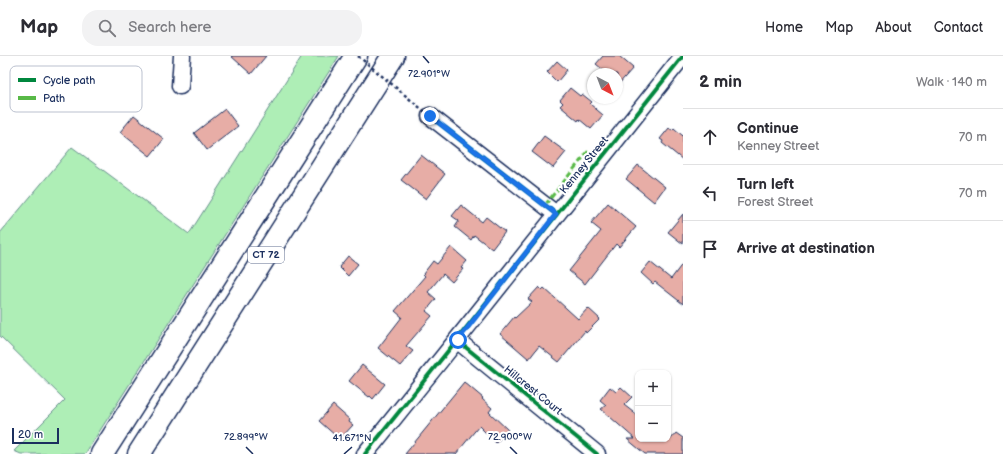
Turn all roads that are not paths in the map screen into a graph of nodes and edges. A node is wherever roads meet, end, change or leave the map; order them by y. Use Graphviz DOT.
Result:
graph roads {
  1 [pos="182,56"];
  2 [pos="357,56"];
  3 [pos="393,56"];
  4 [pos="683,56"];
  5 [pos="180,86"];
  6 [pos="430,116"];
  7 [pos="556,214"];
  8 [pos="458,340"];
  9 [pos="102,454"];
  10 [pos="138,454"];
  11 [pos="366,454"];
  12 [pos="597,454"];
  1 -- 5 [label="street"];
  2 -- 9 [label="highway, CT 72"];
  3 -- 10 [label="highway, CT 72"];
  4 -- 7 [label="street, Kenney Street"];
  6 -- 7 [label="street"];
  7 -- 8 [label="street, Kenney Street"];
  8 -- 11 [label="street, Kenney Street"];
  8 -- 12 [label="street, Hillcrest Court"];
}
